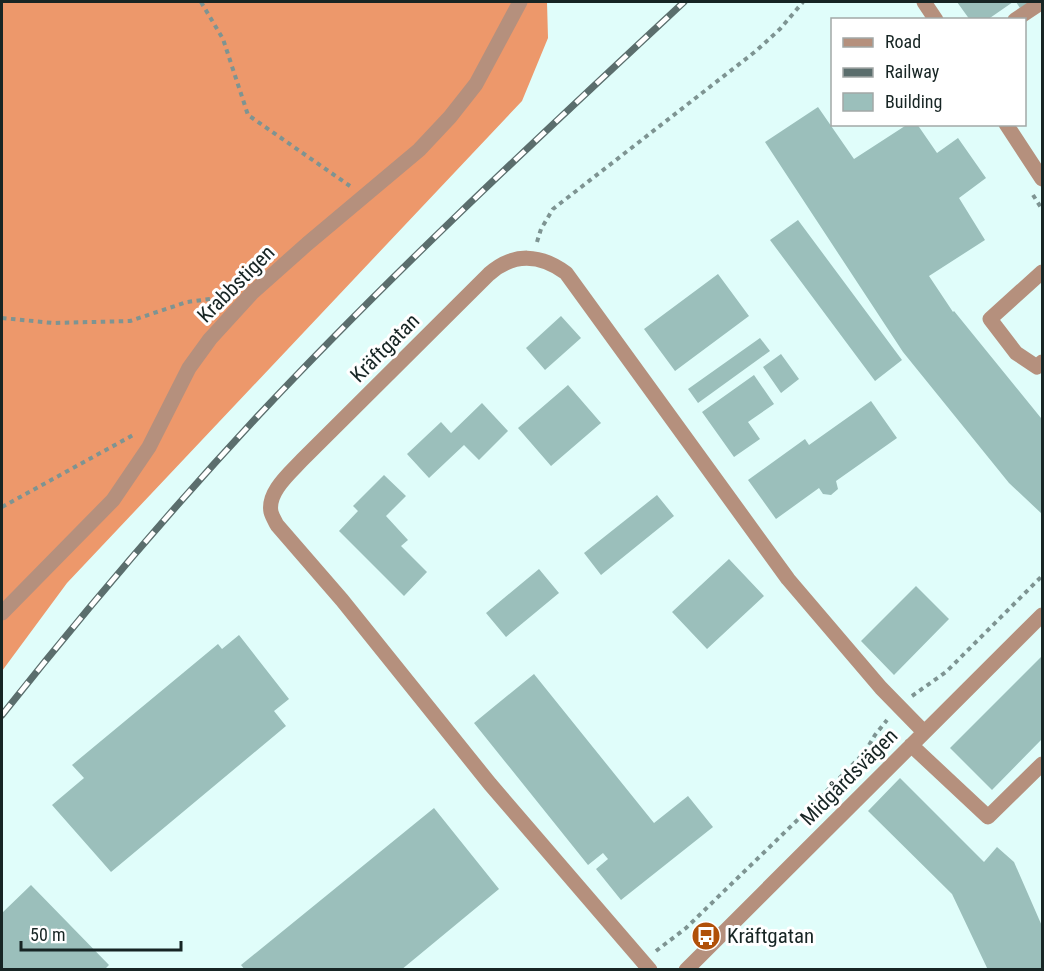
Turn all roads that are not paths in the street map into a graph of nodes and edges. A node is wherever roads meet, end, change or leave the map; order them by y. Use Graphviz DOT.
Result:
graph roads {
  1 [pos="520,2"];
  2 [pos="924,2"];
  3 [pos="1042,2"];
  4 [pos="935,18"];
  5 [pos="1018,18"];
  6 [pos="1007,126"];
  7 [pos="1042,179"];
  8 [pos="1042,273"];
  9 [pos="1042,362"];
  10 [pos="2,613"];
  11 [pos="1042,615"];
  12 [pos="924,732"];
  13 [pos="911,745"];
  14 [pos="1042,764"];
  15 [pos="646,966"];
  16 [pos="686,969"];
  1 -- 10 [label="street, Krabbstigen"];
  2 -- 4 [label="street"];
  3 -- 5 [label="street"];
  6 -- 7 [label="street"];
  8 -- 9 [label="street"];
  11 -- 12 [label="street, Midgårdsvägen"];
  12 -- 13 [label="street, Midgårdsvägen"];
  12 -- 15 [label="street, Kräftgatan"];
  13 -- 14 [label="street"];
  13 -- 16 [label="street, Midgårdsvägen"];
}
